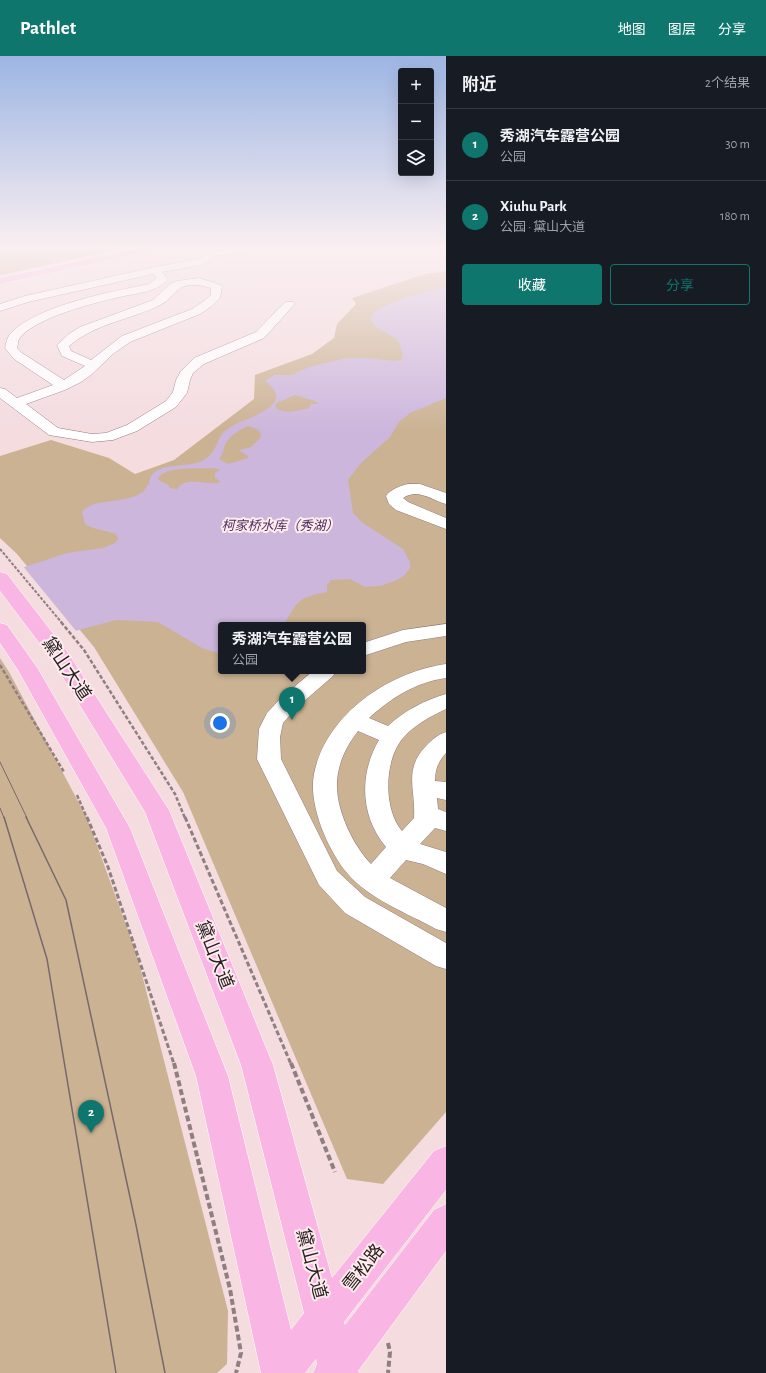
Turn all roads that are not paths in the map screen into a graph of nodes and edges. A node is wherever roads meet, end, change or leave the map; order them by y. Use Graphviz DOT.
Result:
graph roads {
  1 [pos="68,308"];
  2 [pos="138,308"];
  3 [pos="200,308"];
  4 [pos="286,308"];
  5 [pos="92,365"];
  6 [pos="62,385"];
  7 [pos="0,392"];
  8 [pos="17,403"];
  9 [pos="446,499"];
  10 [pos="446,524"];
  11 [pos="0,578"];
  12 [pos="0,629"];
  13 [pos="446,630"];
  14 [pos="366,649"];
  15 [pos="446,671"];
  16 [pos="323,674"];
  17 [pos="446,701"];
  18 [pos="354,721"];
  19 [pos="391,736"];
  20 [pos="446,740"];
  21 [pos="435,789"];
  22 [pos="436,818"];
  23 [pos="401,848"];
  24 [pos="446,864"];
  25 [pos="372,880"];
  26 [pos="446,921"];
  27 [pos="446,957"];
  28 [pos="446,1163"];
  29 [pos="446,1222"];
  30 [pos="325,1318"];
  31 [pos="336,1371"];
  32 [pos="281,1373"];
  1 -- 6 [label="street"];
  2 -- 5 [label="street"];
  3 -- 5 [label="street"];
  4 -- 8 [label="street"];
  5 -- 6 [label="street"];
  6 -- 8 [label="street"];
  7 -- 8 [label="street"];
  9 -- 10 [label="street"];
  11 -- 30 [label="main road, 黛山大道"];
  12 -- 32 [label="main road, 黛山大道"];
  13 -- 14 [label="street"];
  15 -- 18 [label="street"];
  16 -- 27 [label="street"];
  17 -- 19 [label="street"];
  18 -- 19 [label="street"];
  18 -- 25 [label="street"];
  19 -- 23 [label="street"];
  20 -- 21 [label="street"];
  21 -- 22 [label="street"];
  22 -- 23 [label="street"];
  23 -- 24 [label="street"];
  23 -- 25 [label="street"];
  25 -- 26 [label="street"];
  28 -- 30 [label="main road, 雪松路"];
  29 -- 31 [label="main road"];
  30 -- 31 [label="main road, 黛山大道"];
  30 -- 32 [label="main road, 雪松路"];
}
